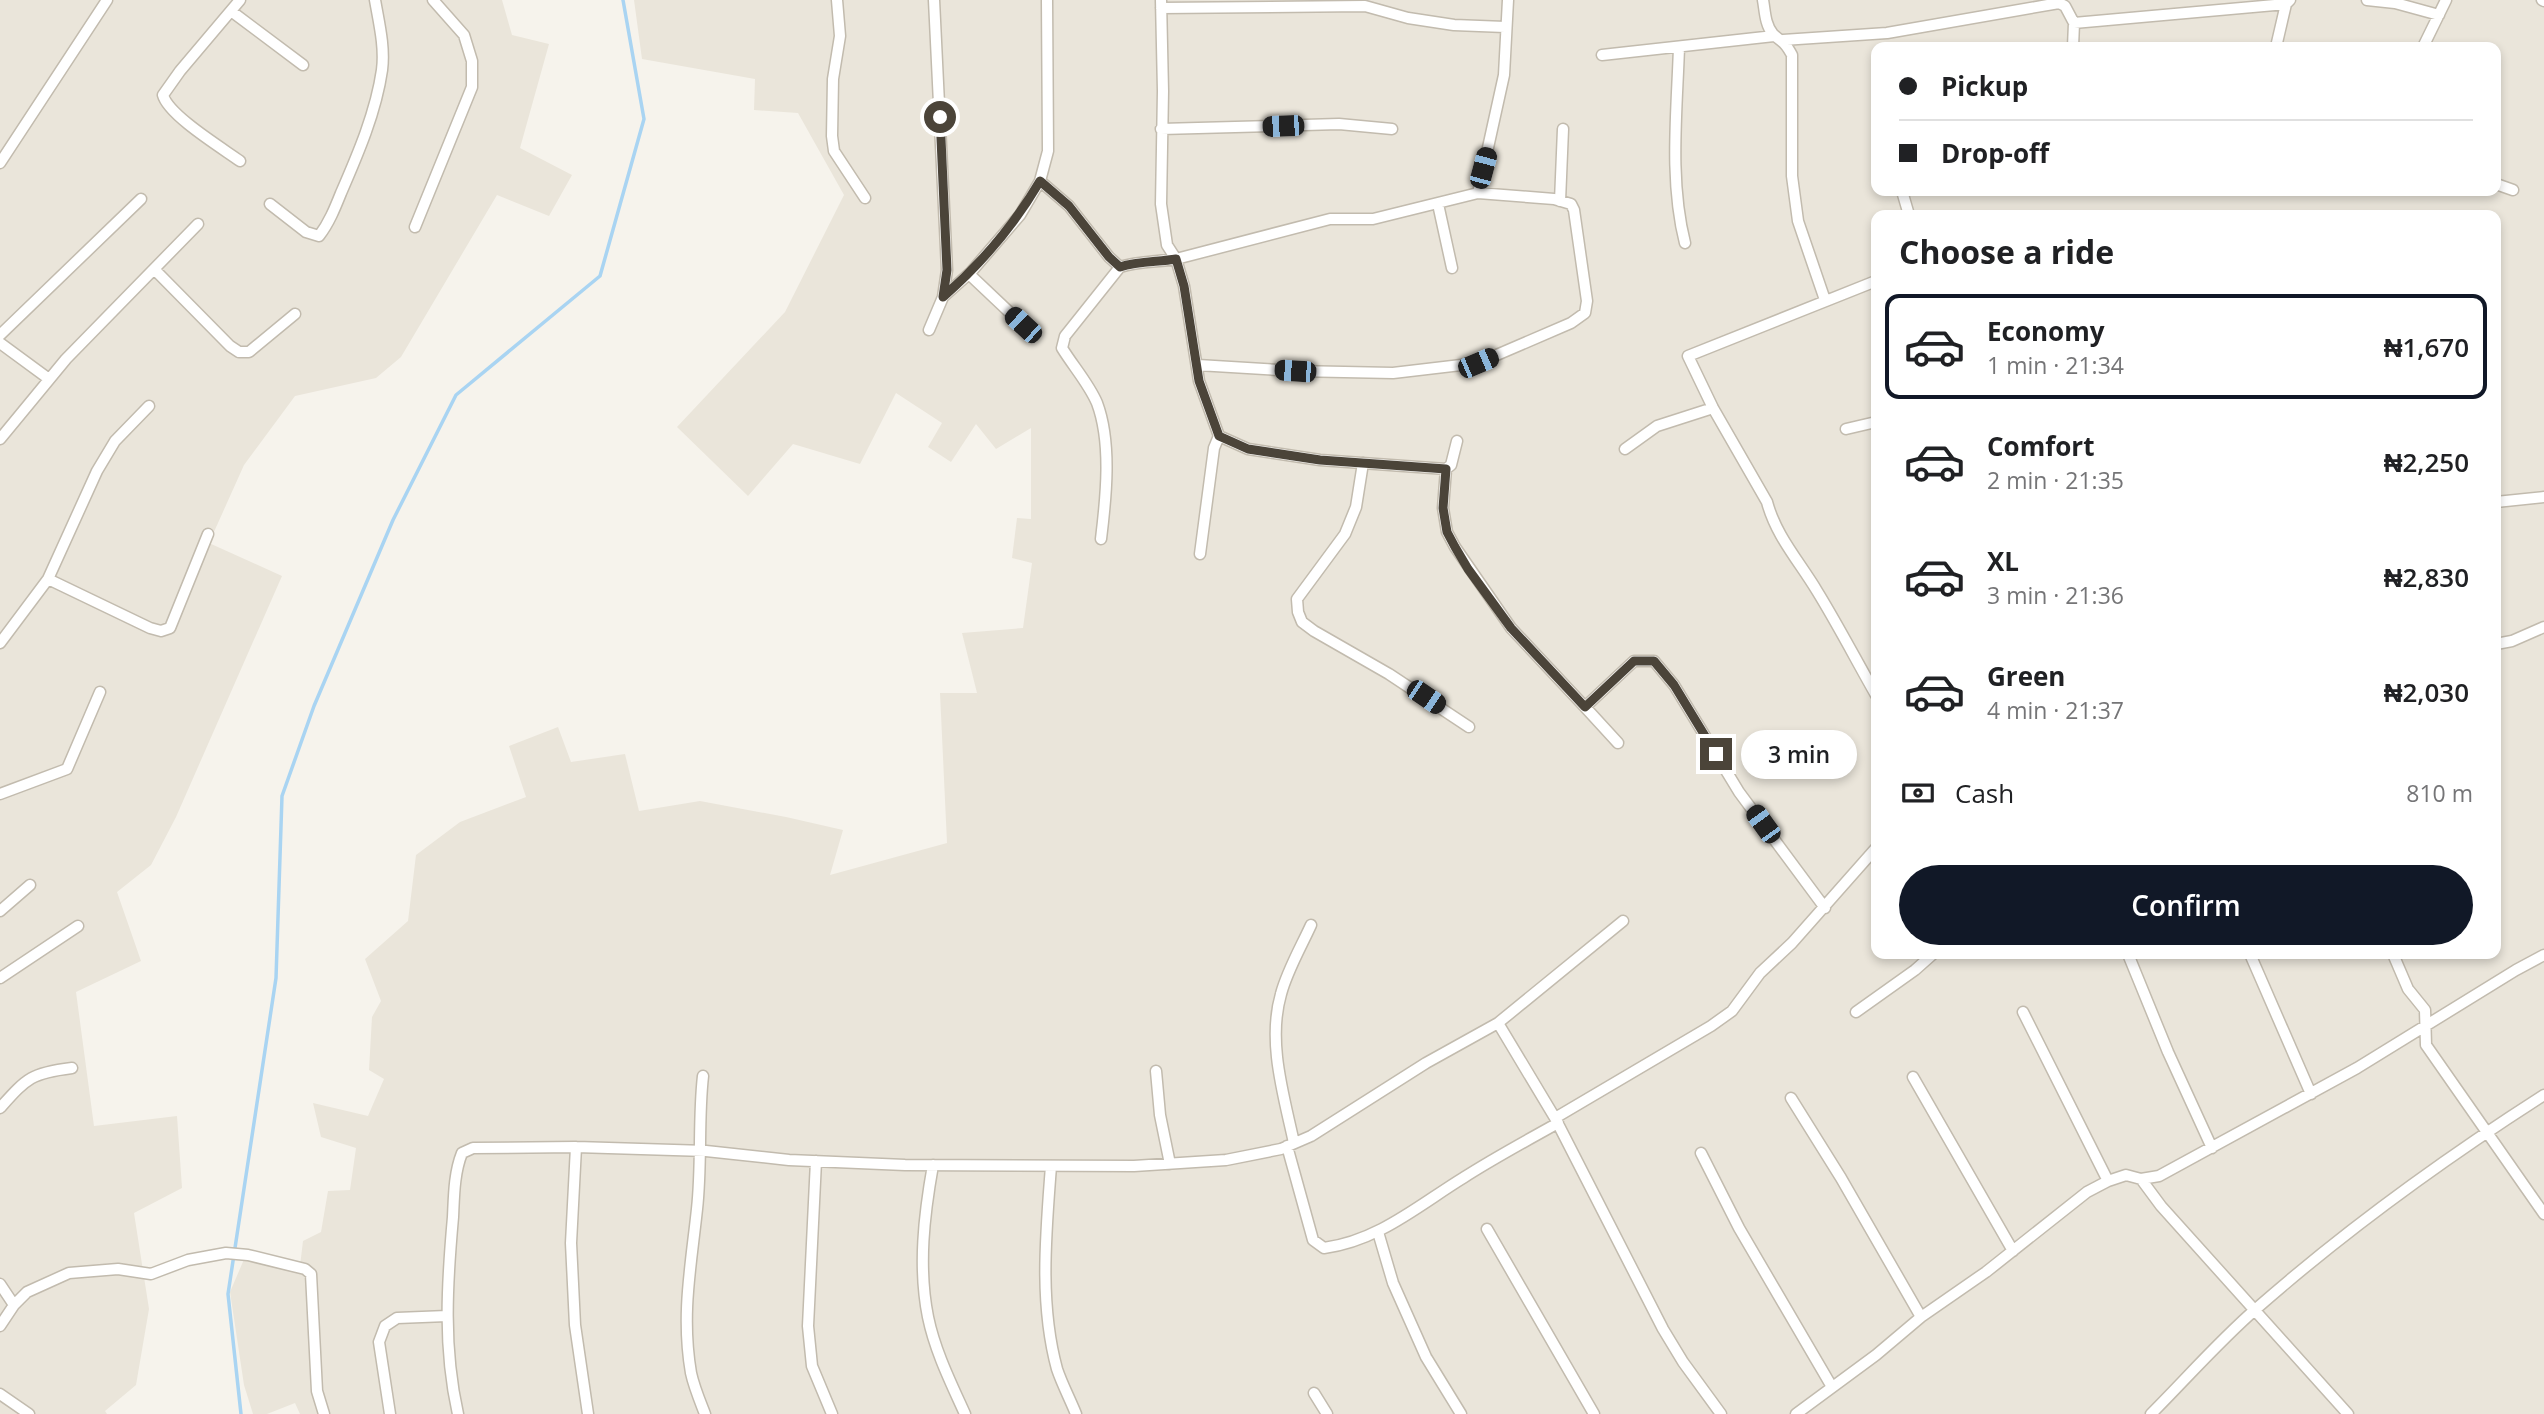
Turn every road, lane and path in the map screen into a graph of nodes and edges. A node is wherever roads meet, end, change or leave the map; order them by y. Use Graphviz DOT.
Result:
graph roads {
  1 [pos="107,0"];
  2 [pos="240,0"];
  3 [pos="375,0"];
  4 [pos="433,0"];
  5 [pos="837,0"];
  6 [pos="933,0"];
  7 [pos="1047,0"];
  8 [pos="1508,0"];
  9 [pos="1763,0"];
  10 [pos="2367,0"];
  11 [pos="2446,0"];
  12 [pos="2288,2"];
  13 [pos="1161,4"];
  14 [pos="231,11"];
  15 [pos="2439,15"];
  16 [pos="2074,23"];
  17 [pos="1505,27"];
  18 [pos="1779,38"];
  19 [pos="2073,42"];
  20 [pos="2277,42"];
  21 [pos="2426,42"];
  22 [pos="1679,47"];
  23 [pos="1602,55"];
  24 [pos="303,65"];
  25 [pos="1161,129"];
  26 [pos="1392,129"];
  27 [pos="1563,129"];
  28 [pos="240,161"];
  29 [pos="0,163"];
  30 [pos="1040,181"];
  31 [pos="2501,186"];
  32 [pos="2513,190"];
  33 [pos="1478,193"];
  34 [pos="865,198"];
  35 [pos="141,199"];
  36 [pos="1560,201"];
  37 [pos="270,204"];
  38 [pos="1438,204"];
  39 [pos="198,224"];
  40 [pos="415,227"];
  41 [pos="1685,243"];
  42 [pos="1176,259"];
  43 [pos="1120,267"];
  44 [pos="1452,268"];
  45 [pos="154,269"];
  46 [pos="969,274"];
  47 [pos="1871,283"];
  48 [pos="943,297"];
  49 [pos="1825,300"];
  50 [pos="295,314"];
  51 [pos="1023,325"];
  52 [pos="929,330"];
  53 [pos="0,335"];
  54 [pos="0,344"];
  55 [pos="1198,365"];
  56 [pos="49,379"];
  57 [pos="149,406"];
  58 [pos="1713,408"];
  59 [pos="1871,423"];
  60 [pos="1846,429"];
  61 [pos="1219,436"];
  62 [pos="0,439"];
  63 [pos="1457,441"];
  64 [pos="1625,449"];
  65 [pos="1363,463"];
  66 [pos="1446,469"];
  67 [pos="2544,496"];
  68 [pos="2501,501"];
  69 [pos="208,534"];
  70 [pos="1101,538"];
  71 [pos="1200,554"];
  72 [pos="48,579"];
  73 [pos="2544,627"];
  74 [pos="0,643"];
  75 [pos="2501,643"];
  76 [pos="1871,686"];
  77 [pos="100,692"];
  78 [pos="1585,707"];
  79 [pos="1469,727"];
  80 [pos="1618,743"];
  81 [pos="0,794"];
  82 [pos="1871,854"];
  83 [pos="30,886"];
  84 [pos="1825,908"];
  85 [pos="0,911"];
  86 [pos="1623,921"];
  87 [pos="1311,925"];
  88 [pos="78,926"];
  89 [pos="2544,955"];
  90 [pos="1927,959"];
  91 [pos="2130,959"];
  92 [pos="2252,959"];
  93 [pos="2395,959"];
  94 [pos="0,978"];
  95 [pos="1856,1012"];
  96 [pos="2023,1012"];
  97 [pos="1498,1023"];
  98 [pos="2424,1027"];
  99 [pos="72,1068"];
  100 [pos="1156,1071"];
  101 [pos="703,1076"];
  102 [pos="1913,1076"];
  103 [pos="2311,1094"];
  104 [pos="2544,1095"];
  105 [pos="1791,1098"];
  106 [pos="0,1108"];
  107 [pos="1556,1120"];
  108 [pos="2486,1132"];
  109 [pos="1290,1145"];
  110 [pos="576,1147"];
  111 [pos="2212,1148"];
  112 [pos="701,1151"];
  113 [pos="1701,1153"];
  114 [pos="816,1161"];
  115 [pos="1170,1164"];
  116 [pos="933,1165"];
  117 [pos="1051,1166"];
  118 [pos="2141,1179"];
  119 [pos="2108,1181"];
  120 [pos="2544,1214"];
  121 [pos="1487,1229"];
  122 [pos="1378,1232"];
  123 [pos="2013,1251"];
  124 [pos="0,1284"];
  125 [pos="14,1305"];
  126 [pos="2255,1309"];
  127 [pos="447,1316"];
  128 [pos="1921,1317"];
  129 [pos="0,1326"];
  130 [pos="1832,1387"];
  131 [pos="1314,1393"];
  132 [pos="0,1394"];
  133 [pos="29,1414"];
  134 [pos="324,1414"];
  135 [pos="390,1414"];
  136 [pos="458,1414"];
  137 [pos="588,1414"];
  138 [pos="705,1414"];
  139 [pos="832,1414"];
  140 [pos="965,1414"];
  141 [pos="1076,1414"];
  142 [pos="1327,1414"];
  143 [pos="1461,1414"];
  144 [pos="1594,1414"];
  145 [pos="1721,1414"];
  146 [pos="1796,1414"];
  147 [pos="2151,1414"];
  148 [pos="2348,1414"];
  1 -- 29 [label="street"];
  2 -- 14 [label="street"];
  3 -- 37 [label="street"];
  4 -- 40 [label="street"];
  5 -- 34 [label="street"];
  6 -- 48 [label="street"];
  7 -- 30 [label="street"];
  8 -- 17 [label="street"];
  9 -- 18 [label="street"];
  10 -- 15 [label="street"];
  11 -- 15 [label="street"];
  12 -- 16 [label="street"];
  12 -- 20 [label="street"];
  13 -- 17 [label="street"];
  13 -- 25 [label="street"];
  14 -- 24 [label="street"];
  14 -- 28 [label="street"];
  15 -- 21 [label="street"];
  16 -- 18 [label="street"];
  16 -- 19 [label="street"];
  17 -- 33 [label="street"];
  18 -- 22 [label="street"];
  18 -- 49 [label="street"];
  22 -- 23 [label="street"];
  22 -- 41 [label="street"];
  25 -- 26 [label="street"];
  25 -- 42 [label="street"];
  27 -- 36 [label="street"];
  30 -- 43 [label="street"];
  30 -- 46 [label="street"];
  31 -- 32 [label="street"];
  33 -- 36 [label="street"];
  33 -- 38 [label="street"];
  35 -- 53 [label="street"];
  36 -- 55 [label="street"];
  38 -- 42 [label="street"];
  38 -- 44 [label="street"];
  39 -- 45 [label="street"];
  42 -- 43 [label="street"];
  42 -- 55 [label="street"];
  43 -- 70 [label="street"];
  45 -- 50 [label="street"];
  45 -- 56 [label="street"];
  46 -- 48 [label="street"];
  46 -- 51 [label="street"];
  47 -- 49 [label="street"];
  48 -- 52 [label="street"];
  49 -- 58 [label="street"];
  54 -- 56 [label="street"];
  55 -- 61 [label="street"];
  56 -- 62 [label="street"];
  57 -- 72 [label="street"];
  58 -- 64 [label="street"];
  58 -- 76 [label="street"];
  59 -- 60 [label="street"];
  61 -- 65 [label="street"];
  61 -- 71 [label="street"];
  63 -- 66 [label="street"];
  65 -- 66 [label="street"];
  65 -- 79 [label="street"];
  66 -- 78 [label="street"];
  67 -- 68 [label="street"];
  69 -- 72 [label="street"];
  72 -- 74 [label="street"];
  73 -- 75 [label="street"];
  77 -- 81 [label="street"];
  78 -- 80 [label="street"];
  78 -- 84 [label="street"];
  82 -- 84 [label="street"];
  83 -- 85 [label="street"];
  84 -- 107 [label="street"];
  86 -- 97 [label="street"];
  87 -- 109 [label="street"];
  88 -- 94 [label="street"];
  89 -- 98 [label="street"];
  90 -- 95 [label="street"];
  91 -- 111 [label="street"];
  92 -- 103 [label="street"];
  93 -- 98 [label="street"];
  96 -- 119 [label="street"];
  97 -- 107 [label="street"];
  97 -- 109 [label="street"];
  98 -- 103 [label="street"];
  98 -- 108 [label="street"];
  99 -- 106 [label="street"];
  100 -- 115 [label="street"];
  101 -- 112 [label="street"];
  102 -- 123 [label="street"];
  103 -- 111 [label="street"];
  104 -- 108 [label="street"];
  105 -- 128 [label="street"];
  107 -- 122 [label="street"];
  107 -- 145 [label="street"];
  108 -- 120 [label="street"];
  108 -- 126 [label="street"];
  109 -- 115 [label="street"];
  109 -- 122 [label="street"];
  110 -- 112 [label="street"];
  110 -- 127 [label="street"];
  110 -- 137 [label="street"];
  111 -- 118 [label="street"];
  112 -- 114 [label="street"];
  112 -- 138 [label="street"];
  113 -- 130 [label="street"];
  114 -- 116 [label="street"];
  114 -- 139 [label="street"];
  115 -- 117 [label="street"];
  116 -- 117 [label="street"];
  116 -- 140 [label="street"];
  117 -- 141 [label="street"];
  118 -- 119 [label="street"];
  118 -- 126 [label="street"];
  119 -- 123 [label="street"];
  121 -- 144 [label="street"];
  122 -- 143 [label="street"];
  123 -- 128 [label="street"];
  124 -- 125 [label="street"];
  125 -- 129 [label="street"];
  125 -- 134 [label="street"];
  126 -- 147 [label="street"];
  126 -- 148 [label="street"];
  127 -- 135 [label="street"];
  127 -- 136 [label="street"];
  128 -- 130 [label="street"];
  130 -- 146 [label="street"];
  131 -- 142 [label="street"];
  132 -- 133 [label="street"];
}
